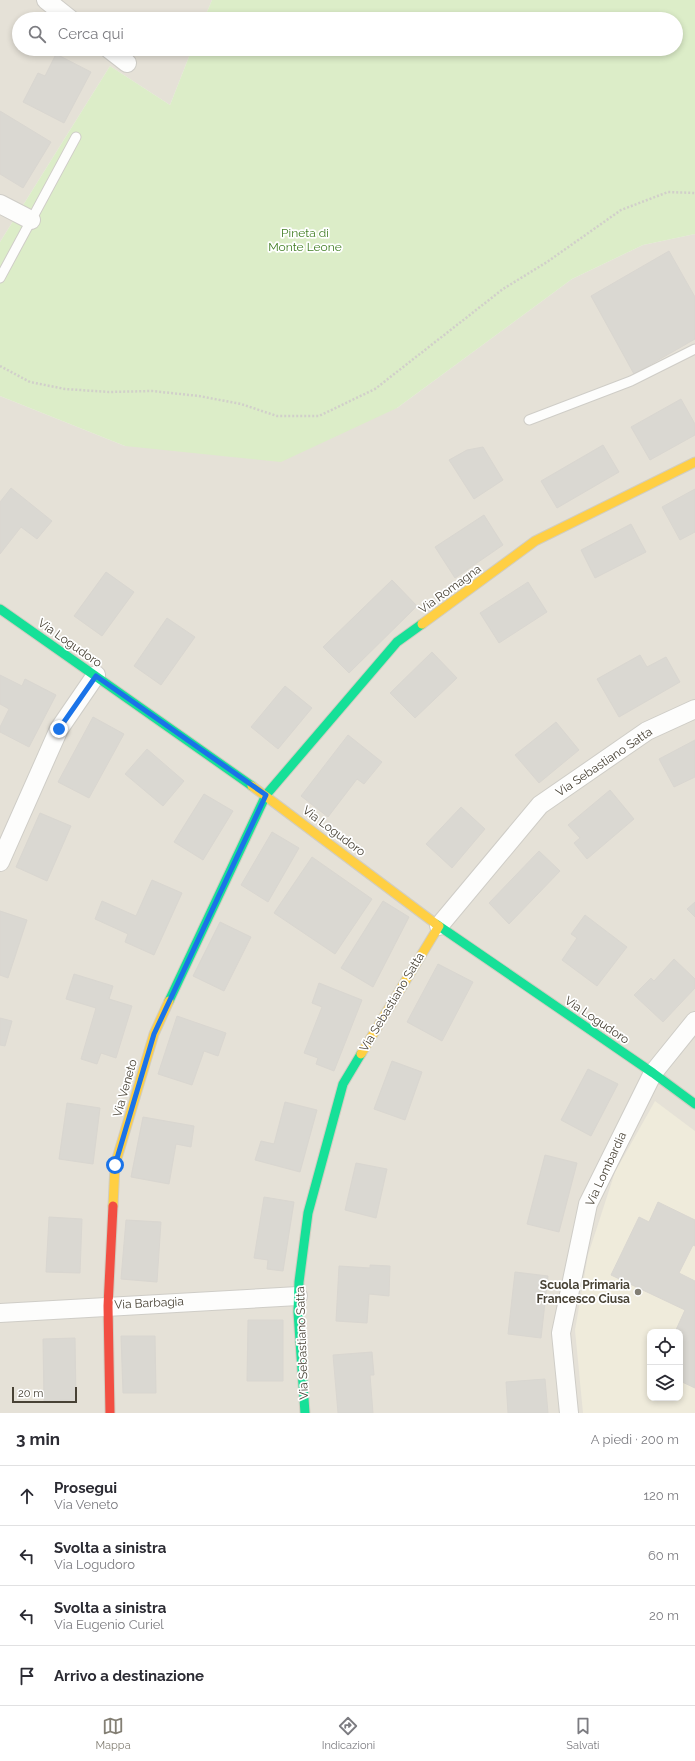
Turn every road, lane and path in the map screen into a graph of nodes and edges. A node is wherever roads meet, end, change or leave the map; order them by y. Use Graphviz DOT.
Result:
graph roads {
  1 [pos="46,0"];
  2 [pos="61,12"];
  3 [pos="118,56"];
  4 [pos="127,63"];
  5 [pos="76,137"];
  6 [pos="695,193"];
  7 [pos="0,204"];
  8 [pos="31,220"];
  9 [pos="0,278"];
  10 [pos="695,349"];
  11 [pos="0,366"];
  12 [pos="529,420"];
  13 [pos="695,462"];
  14 [pos="0,609"];
  15 [pos="96,676"];
  16 [pos="695,709"];
  17 [pos="266,795"];
  18 [pos="0,862"];
  19 [pos="438,926"];
  20 [pos="695,1021"];
  21 [pos="653,1073"];
  22 [pos="695,1104"];
  23 [pos="298,1296"];
  24 [pos="108,1306"];
  25 [pos="0,1313"];
  26 [pos="110,1413"];
  27 [pos="305,1413"];
  28 [pos="569,1413"];
  1 -- 2 [label="street"];
  3 -- 4 [label="street"];
  5 -- 8 [label="lane"];
  6 -- 11 [label="path"];
  7 -- 8 [label="street"];
  8 -- 9 [label="lane"];
  10 -- 12 [label="lane"];
  13 -- 17 [label="street, Via Romagna"];
  14 -- 15 [label="street, Via Logudoro"];
  15 -- 17 [label="street, Via Logudoro"];
  15 -- 18 [label="street"];
  16 -- 19 [label="street, Via Sebastiano Satta"];
  17 -- 19 [label="street, Via Logudoro"];
  17 -- 24 [label="street, Via Veneto"];
  19 -- 21 [label="street, Via Logudoro"];
  19 -- 23 [label="street, Via Sebastiano Satta"];
  20 -- 21 [label="street, Via Lombardia"];
  21 -- 22 [label="street, Via Logudoro"];
  21 -- 28 [label="street, Via Lombardia"];
  23 -- 24 [label="street, Via Barbagia"];
  23 -- 27 [label="street, Via Sebastiano Satta"];
  24 -- 25 [label="street, Via Barbagia"];
  24 -- 26 [label="street, Via Veneto"];
}
